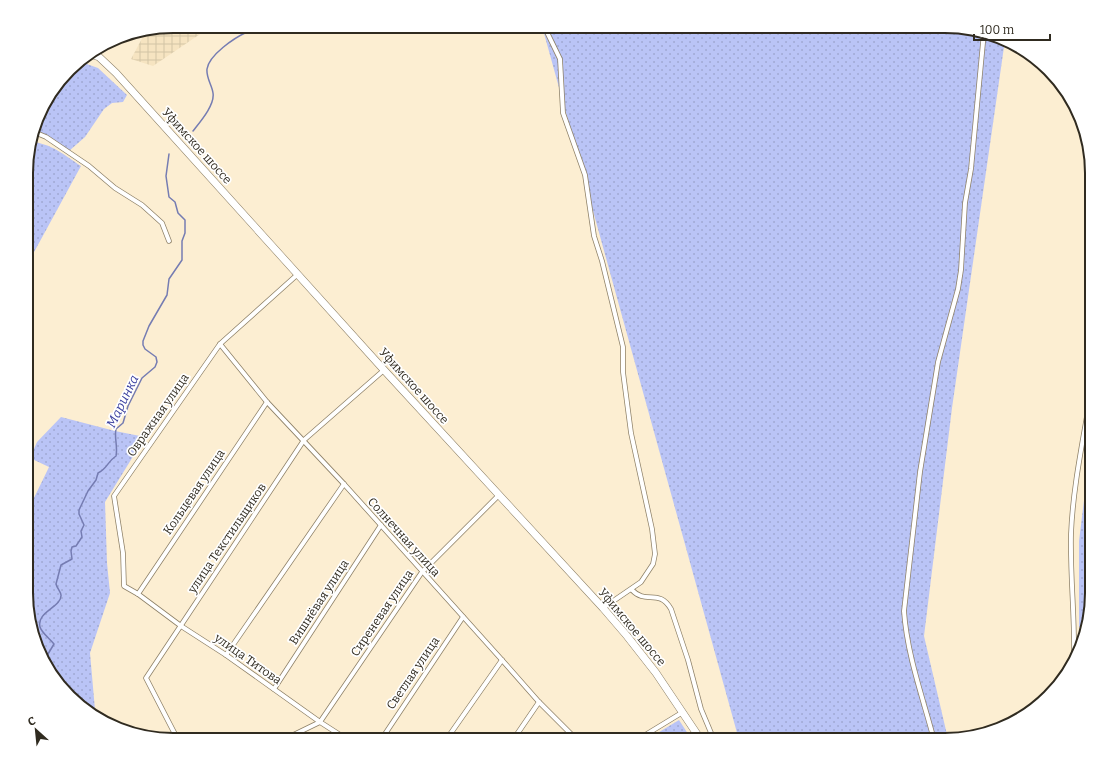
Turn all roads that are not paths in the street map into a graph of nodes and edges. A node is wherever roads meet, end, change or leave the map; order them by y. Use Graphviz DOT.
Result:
graph roads {
  1 [pos="547,33"];
  2 [pos="983,39"];
  3 [pos="97,56"];
  4 [pos="100,57"];
  5 [pos="39,134"];
  6 [pos="169,241"];
  7 [pos="298,274"];
  8 [pos="220,344"];
  9 [pos="384,370"];
  10 [pos="267,402"];
  11 [pos="1085,429"];
  12 [pos="304,440"];
  13 [pos="344,484"];
  14 [pos="499,495"];
  15 [pos="381,525"];
  16 [pos="422,572"];
  17 [pos="632,590"];
  18 [pos="138,594"];
  19 [pos="603,608"];
  20 [pos="463,617"];
  21 [pos="181,626"];
  22 [pos="1074,647"];
  23 [pos="226,655"];
  24 [pos="502,660"];
  25 [pos="274,690"];
  26 [pos="539,702"];
  27 [pos="683,712"];
  28 [pos="320,722"];
  29 [pos="174,733"];
  30 [pos="297,733"];
  31 [pos="337,733"];
  32 [pos="386,733"];
  33 [pos="451,733"];
  34 [pos="518,733"];
  35 [pos="570,733"];
  36 [pos="648,733"];
  37 [pos="696,733"];
  38 [pos="711,733"];
  39 [pos="932,733"];
  1 -- 17 [label="street"];
  2 -- 39 [label="street"];
  3 -- 4 [label="main road"];
  4 -- 7 [label="main road, Уфимское шоссе"];
  5 -- 6 [label="street"];
  7 -- 8 [label="street, Овражная улица"];
  7 -- 9 [label="main road, Уфимское шоссе"];
  8 -- 10 [label="street, Солнечная улица"];
  8 -- 18 [label="street, Овражная улица"];
  9 -- 12 [label="street, улица Текстильщиков"];
  9 -- 14 [label="main road, Уфимское шоссе"];
  10 -- 12 [label="street, Солнечная улица"];
  10 -- 18 [label="street, Кольцевая улица"];
  11 -- 22 [label="street"];
  12 -- 13 [label="street, Солнечная улица"];
  12 -- 21 [label="street, улица Текстильщиков"];
  13 -- 15 [label="street, Солнечная улица"];
  13 -- 23 [label="street"];
  14 -- 16 [label="street, Сиреневая улица"];
  14 -- 19 [label="main road, Уфимское шоссе"];
  15 -- 16 [label="street, Солнечная улица"];
  15 -- 25 [label="street, Вишнёвая улица"];
  16 -- 20 [label="street, Солнечная улица"];
  16 -- 28 [label="street, Сиреневая улица"];
  17 -- 19 [label="street"];
  17 -- 38 [label="street"];
  18 -- 21 [label="street, улица Титова"];
  19 -- 27 [label="main road, Уфимское шоссе"];
  20 -- 24 [label="street, Солнечная улица"];
  20 -- 32 [label="street, Светлая улица"];
  21 -- 23 [label="street, улица Титова"];
  21 -- 29 [label="street, улица Текстильщиков"];
  23 -- 25 [label="street, улица Титова"];
  24 -- 26 [label="street, Солнечная улица"];
  24 -- 33 [label="street"];
  25 -- 28 [label="street, улица Титова"];
  26 -- 34 [label="street"];
  26 -- 35 [label="street, Солнечная улица"];
  27 -- 36 [label="street"];
  27 -- 37 [label="main road, Уфимское шоссе"];
  28 -- 30 [label="street, Сиреневая улица"];
  28 -- 31 [label="street, улица Титова"];
}
